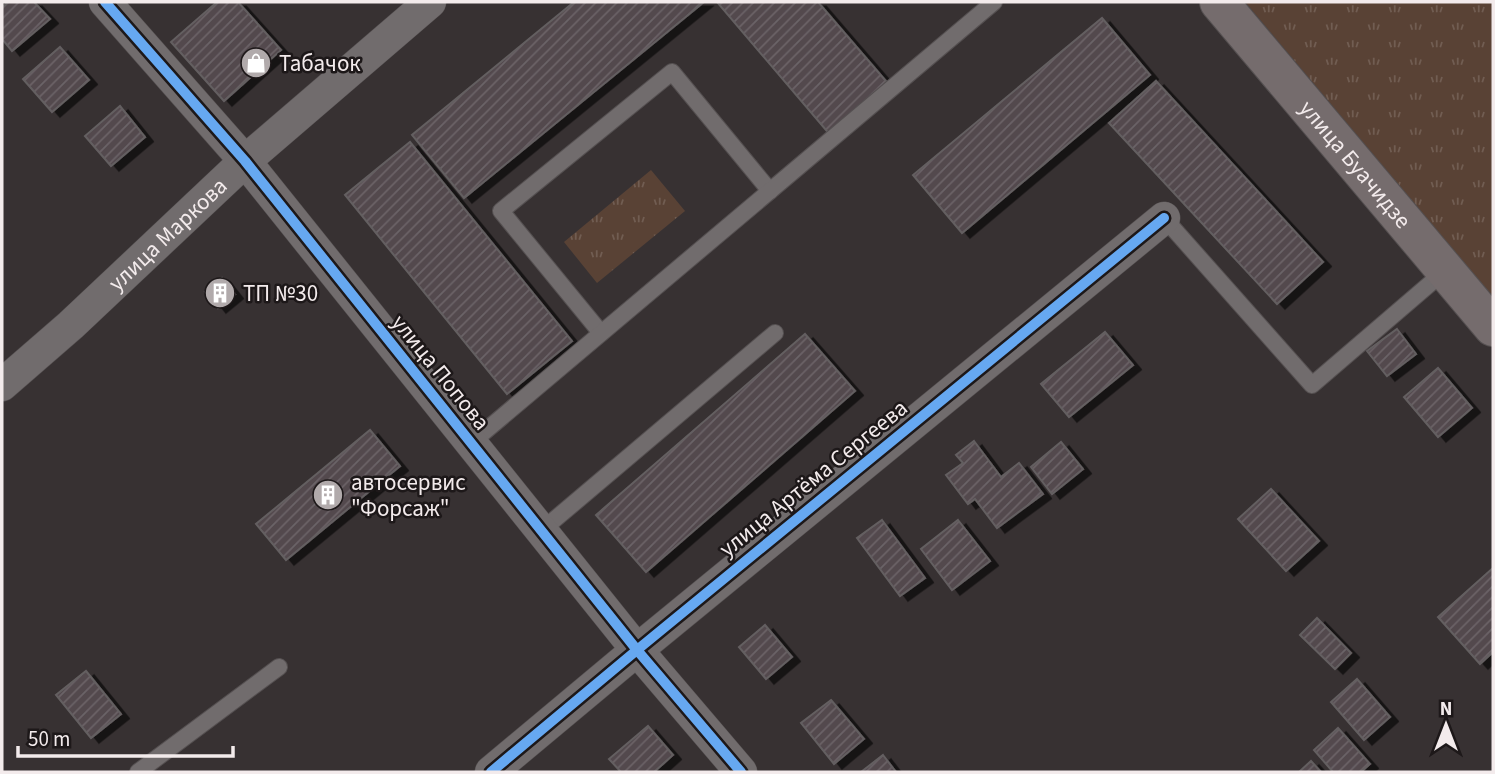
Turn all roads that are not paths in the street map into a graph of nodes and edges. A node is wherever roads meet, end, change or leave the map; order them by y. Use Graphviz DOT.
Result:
graph roads {
  1 [pos="105,2"];
  2 [pos="430,2"];
  3 [pos="993,2"];
  4 [pos="1219,2"];
  5 [pos="245,161"];
  6 [pos="770,191"];
  7 [pos="1164,218"];
  8 [pos="1446,270"];
  9 [pos="1493,327"];
  10 [pos="601,333"];
  11 [pos="775,333"];
  12 [pos="2,385"];
  13 [pos="471,443"];
  14 [pos="541,531"];
  15 [pos="637,650"];
  16 [pos="279,667"];
  17 [pos="138,772"];
  18 [pos="491,772"];
  19 [pos="741,772"];
  1 -- 5 [label="street, улица Попова"];
  2 -- 5 [label="street, улица Маркова"];
  3 -- 6 [label="lane"];
  4 -- 8 [label="main road, улица Буачидзе"];
  5 -- 12 [label="street, улица Маркова"];
  5 -- 13 [label="street, улица Попова"];
  6 -- 10 [label="lane"];
  6 -- 10 [label="lane"];
  7 -- 8 [label="lane"];
  7 -- 15 [label="street, улица Артёма Сергеева"];
  8 -- 9 [label="main road, улица Буачидзе"];
  10 -- 13 [label="lane"];
  11 -- 14 [label="lane"];
  13 -- 14 [label="street, улица Попова"];
  14 -- 15 [label="street, улица Попова"];
  15 -- 18 [label="street, улица Артёма Сергеева"];
  15 -- 19 [label="street, улица Попова"];
  16 -- 17 [label="lane"];
}
